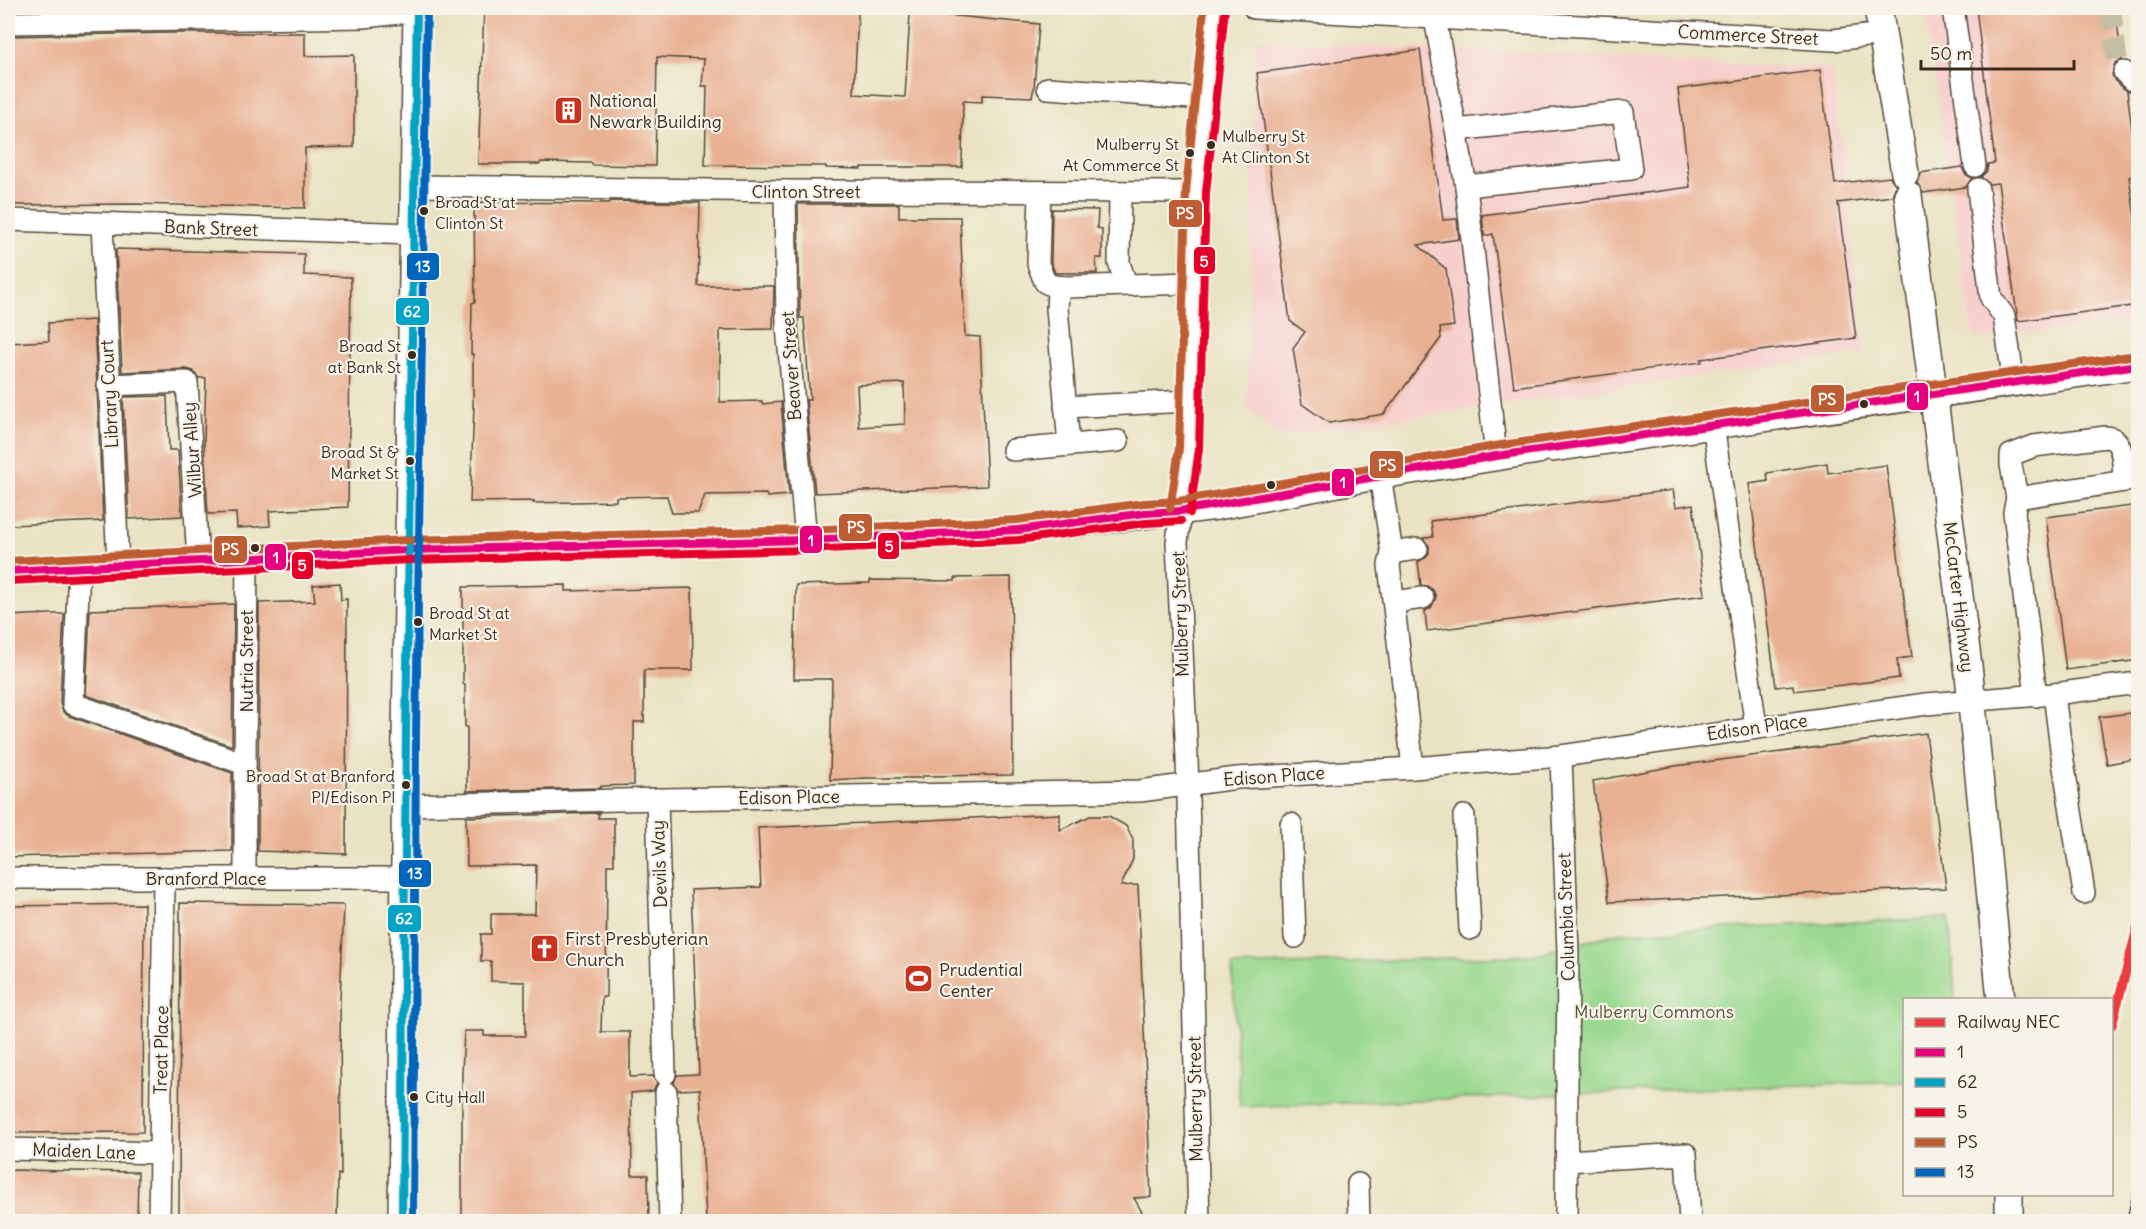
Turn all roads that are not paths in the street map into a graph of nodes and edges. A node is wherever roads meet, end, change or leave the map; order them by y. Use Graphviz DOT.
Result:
graph roads {
  1 [pos="1215,8"];
  2 [pos="1254,8"];
  3 [pos="1878,8"];
  4 [pos="1953,8"];
  5 [pos="417,9"];
  6 [pos="1435,19"];
  7 [pos="8,23"];
  8 [pos="1882,34"];
  9 [pos="1048,88"];
  10 [pos="1206,99"];
  11 [pos="1456,130"];
  12 [pos="1975,166"];
  13 [pos="416,186"];
  14 [pos="1466,186"];
  15 [pos="1978,189"];
  16 [pos="785,191"];
  17 [pos="1040,192"];
  18 [pos="1196,192"];
  19 [pos="1120,193"];
  20 [pos="8,220"];
  21 [pos="102,224"];
  22 [pos="414,234"];
  23 [pos="1192,283"];
  24 [pos="1126,284"];
  25 [pos="1065,287"];
  26 [pos="2139,365"];
  27 [pos="2014,384"];
  28 [pos="108,385"];
  29 [pos="1933,395"];
  30 [pos="1189,401"];
  31 [pos="1065,407"];
  32 [pos="1713,424"];
  33 [pos="1118,441"];
  34 [pos="1069,445"];
  35 [pos="1013,450"];
  36 [pos="1496,456"];
  37 [pos="1380,475"];
  38 [pos="2131,480"];
  39 [pos="2017,498"];
  40 [pos="1180,511"];
  41 [pos="806,540"];
  42 [pos="1417,549"];
  43 [pos="410,550"];
  44 [pos="1392,553"];
  45 [pos="247,558"];
  46 [pos="198,560"];
  47 [pos="118,564"];
  48 [pos="79,567"];
  49 [pos="8,571"];
  50 [pos="1423,598"];
  51 [pos="1394,602"];
  52 [pos="2139,683"];
  53 [pos="2045,695"];
  54 [pos="1971,701"];
  55 [pos="1756,727"];
  56 [pos="1561,756"];
  57 [pos="245,764"];
  58 [pos="1413,768"];
  59 [pos="1187,785"];
  60 [pos="657,799"];
  61 [pos="406,805"];
  62 [pos="1464,816"];
  63 [pos="1291,824"];
  64 [pos="8,878"];
  65 [pos="164,878"];
  66 [pos="246,878"];
  67 [pos="404,878"];
  68 [pos="2084,893"];
  69 [pos="1470,929"];
  70 [pos="1295,937"];
  71 [pos="2001,998"];
  72 [pos="8,1149"];
  73 [pos="160,1153"];
  74 [pos="1566,1161"];
  75 [pos="1358,1184"];
  76 [pos="2009,1196"];
  77 [pos="159,1221"];
  78 [pos="402,1221"];
  79 [pos="670,1221"];
  80 [pos="1199,1221"];
  81 [pos="1359,1221"];
  82 [pos="1566,1221"];
  83 [pos="1690,1221"];
  84 [pos="2009,1221"];
  1 -- 10 [label="street, Mulberry Street"];
  2 -- 6 [label="street, Commerce Street"];
  3 -- 8 [label="main road, McCarter Highway"];
  4 -- 12 [label="street"];
  5 -- 7 [label="street"];
  5 -- 13 [label="main road"];
  6 -- 8 [label="street, Commerce Street"];
  6 -- 11 [label="street"];
  8 -- 29 [label="main road, McCarter Highway"];
  9 -- 10 [label="street"];
  10 -- 18 [label="street, Mulberry Street"];
  11 -- 14 [label="street"];
  11 -- 14 [label="street"];
  13 -- 16 [label="street, Clinton Street"];
  13 -- 22 [label="main road"];
  14 -- 36 [label="street"];
  15 -- 27 [label="street"];
  16 -- 17 [label="street, Clinton Street"];
  16 -- 41 [label="street, Beaver Street"];
  17 -- 19 [label="street, Clinton Street"];
  17 -- 25 [label="street"];
  18 -- 19 [label="street, Clinton Street"];
  18 -- 23 [label="street, Mulberry Street"];
  19 -- 24 [label="street"];
  20 -- 21 [label="street, Bank Street"];
  21 -- 22 [label="street, Bank Street"];
  21 -- 28 [label="street, Library Court"];
  22 -- 43 [label="main road"];
  23 -- 24 [label="street"];
  23 -- 30 [label="street, Mulberry Street"];
  24 -- 25 [label="street"];
  25 -- 31 [label="street"];
  26 -- 27 [label="main road"];
  27 -- 29 [label="main road"];
  28 -- 46 [label="street, Wilbur Alley"];
  28 -- 47 [label="street, Library Court"];
  29 -- 32 [label="main road"];
  29 -- 54 [label="main road, McCarter Highway"];
  30 -- 31 [label="street"];
  30 -- 40 [label="street, Mulberry Street"];
  31 -- 34 [label="street"];
  32 -- 36 [label="main road"];
  32 -- 55 [label="street"];
  33 -- 34 [label="street"];
  34 -- 35 [label="street"];
  36 -- 37 [label="main road"];
  37 -- 40 [label="main road"];
  37 -- 44 [label="street"];
  38 -- 39 [label="street"];
  38 -- 39 [label="street"];
  39 -- 53 [label="street"];
  40 -- 41 [label="main road"];
  40 -- 59 [label="street, Mulberry Street"];
  41 -- 43 [label="main road"];
  42 -- 44 [label="street"];
  43 -- 45 [label="main road"];
  43 -- 61 [label="main road"];
  44 -- 51 [label="street"];
  45 -- 46 [label="main road"];
  45 -- 57 [label="street, Nutria Street"];
  46 -- 47 [label="main road"];
  47 -- 48 [label="main road"];
  48 -- 49 [label="main road"];
  48 -- 57 [label="street"];
  50 -- 51 [label="street"];
  51 -- 58 [label="street"];
  52 -- 53 [label="street, Edison Place"];
  53 -- 54 [label="street, Edison Place"];
  53 -- 68 [label="street"];
  54 -- 55 [label="street, Edison Place"];
  54 -- 71 [label="main road, McCarter Highway"];
  55 -- 56 [label="street, Edison Place"];
  56 -- 58 [label="street, Edison Place"];
  56 -- 74 [label="street, Columbia Street"];
  57 -- 66 [label="street, Nutria Street"];
  58 -- 59 [label="street, Edison Place"];
  59 -- 60 [label="street, Edison Place"];
  59 -- 80 [label="street, Mulberry Street"];
  60 -- 61 [label="street, Edison Place"];
  60 -- 79 [label="street, Devils Way"];
  61 -- 67 [label="main road"];
  62 -- 69 [label="street"];
  63 -- 70 [label="street"];
  64 -- 65 [label="street, Branford Place"];
  65 -- 66 [label="street, Branford Place"];
  65 -- 73 [label="street, Treat Place"];
  66 -- 67 [label="street, Branford Place"];
  67 -- 78 [label="main road"];
  72 -- 73 [label="street, Maiden Lane"];
  73 -- 77 [label="street, Treat Place"];
  74 -- 82 [label="street, Columbia Street"];
  74 -- 83 [label="street"];
  75 -- 81 [label="street"];
  76 -- 84 [label="main road"];
}
